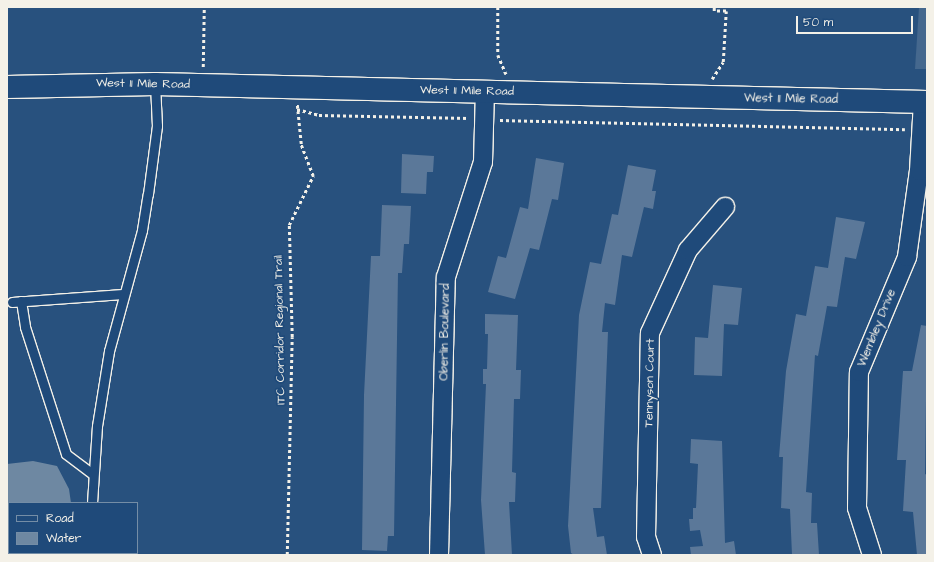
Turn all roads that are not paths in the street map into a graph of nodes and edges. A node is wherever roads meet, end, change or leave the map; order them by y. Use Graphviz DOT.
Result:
graph roads {
  1 [pos="155,84"];
  2 [pos="7,87"];
  3 [pos="485,91"];
  4 [pos="925,102"];
  5 [pos="725,207"];
  6 [pos="123,294"];
  7 [pos="93,474"];
  8 [pos="92,502"];
  9 [pos="439,555"];
  10 [pos="652,555"];
  11 [pos="872,555"];
  1 -- 2 [label="street, West 11 Mile Road"];
  1 -- 3 [label="street, West 11 Mile Road"];
  1 -- 6 [label="lane"];
  3 -- 4 [label="street, West 11 Mile Road"];
  3 -- 9 [label="street, Oberlin Boulevard"];
  4 -- 11 [label="street, Wembley Drive"];
  5 -- 10 [label="street, Tennyson Court"];
  6 -- 7 [label="lane"];
  6 -- 7 [label="lane"];
  7 -- 8 [label="lane"];
}
